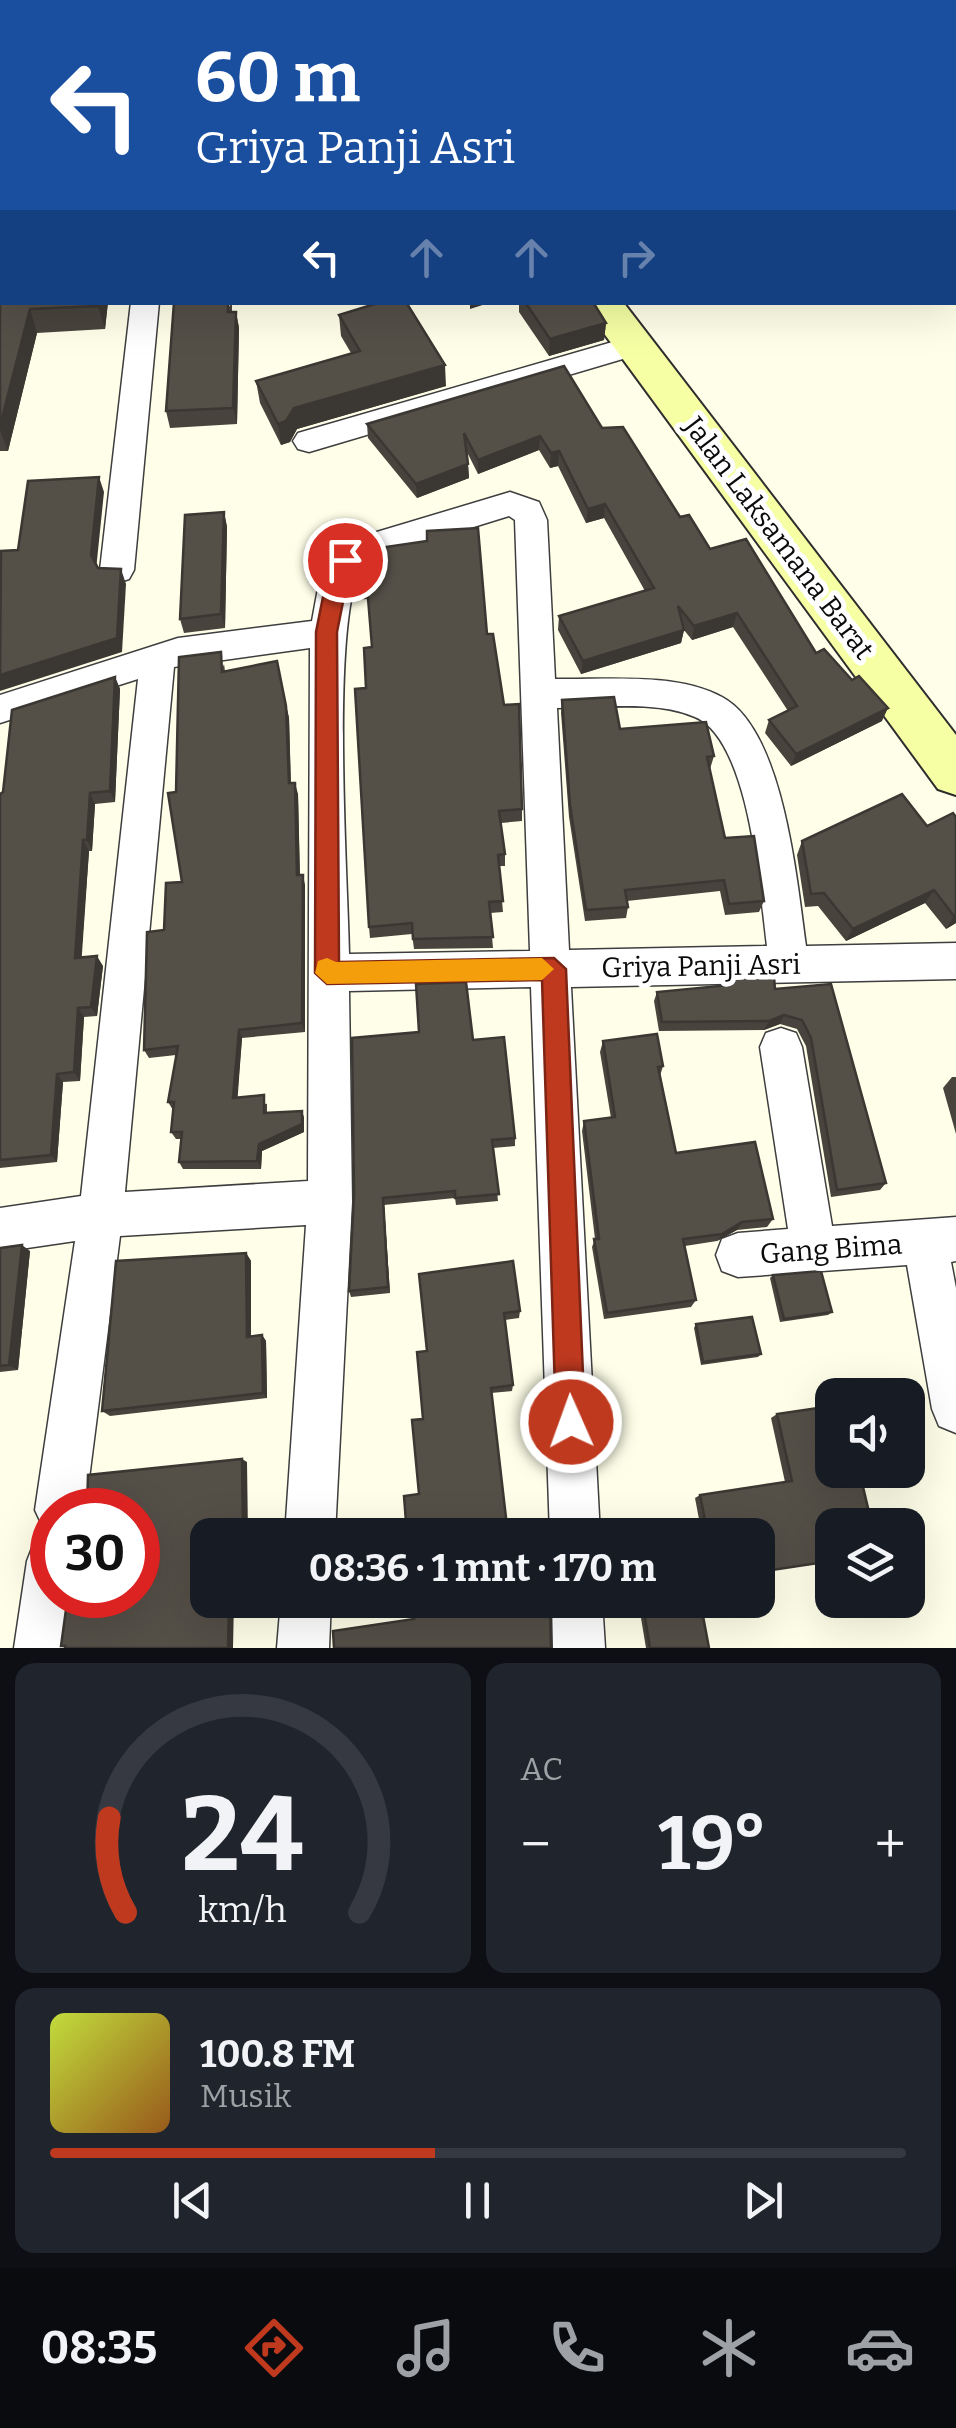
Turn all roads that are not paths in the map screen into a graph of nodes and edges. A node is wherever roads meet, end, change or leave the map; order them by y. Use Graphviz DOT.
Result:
graph roads {
  1 [pos="146,305"];
  2 [pos="603,305"];
  3 [pos="634,346"];
  4 [pos="309,441"];
  5 [pos="117,570"];
  6 [pos="327,632"];
  7 [pos="157,660"];
  8 [pos="537,693"];
  9 [pos="0,709"];
  10 [pos="956,774"];
  11 [pos="956,960"];
  12 [pos="789,964"];
  13 [pos="554,969"];
  14 [pos="327,973"];
  15 [pos="782,1047"];
  16 [pos="330,1202"];
  17 [pos="101,1215"];
  18 [pos="0,1230"];
  19 [pos="941,1241"];
  20 [pos="814,1250"];
  21 [pos="738,1255"];
  22 [pos="956,1409"];
  23 [pos="63,1488"];
  24 [pos="311,1518"];
  25 [pos="574,1518"];
  26 [pos="44,1618"];
  27 [pos="305,1618"];
  28 [pos="578,1618"];
  29 [pos="40,1648"];
  30 [pos="303,1648"];
  31 [pos="579,1648"];
  1 -- 5 [label="street"];
  2 -- 3 [label="main road, Jalan Laksamana Barat"];
  3 -- 4 [label="street"];
  3 -- 10 [label="main road, Jalan Laksamana Barat"];
  6 -- 7 [label="street"];
  6 -- 8 [label="street"];
  6 -- 14 [label="street"];
  7 -- 9 [label="street"];
  7 -- 17 [label="street"];
  8 -- 12 [label="street"];
  8 -- 13 [label="street"];
  11 -- 12 [label="street, Griya Panji Asri"];
  12 -- 13 [label="street, Griya Panji Asri"];
  13 -- 14 [label="street, Griya Panji Asri"];
  13 -- 25 [label="street"];
  14 -- 16 [label="street"];
  15 -- 20 [label="street"];
  16 -- 17 [label="street"];
  16 -- 24 [label="street"];
  17 -- 18 [label="street"];
  17 -- 23 [label="street"];
  19 -- 20 [label="street, Gang Bima"];
  19 -- 22 [label="street, Gang Bima"];
  20 -- 21 [label="street, Gang Bima"];
  26 -- 29 [label="street"];
  27 -- 30 [label="street"];
  28 -- 31 [label="street"];
}
